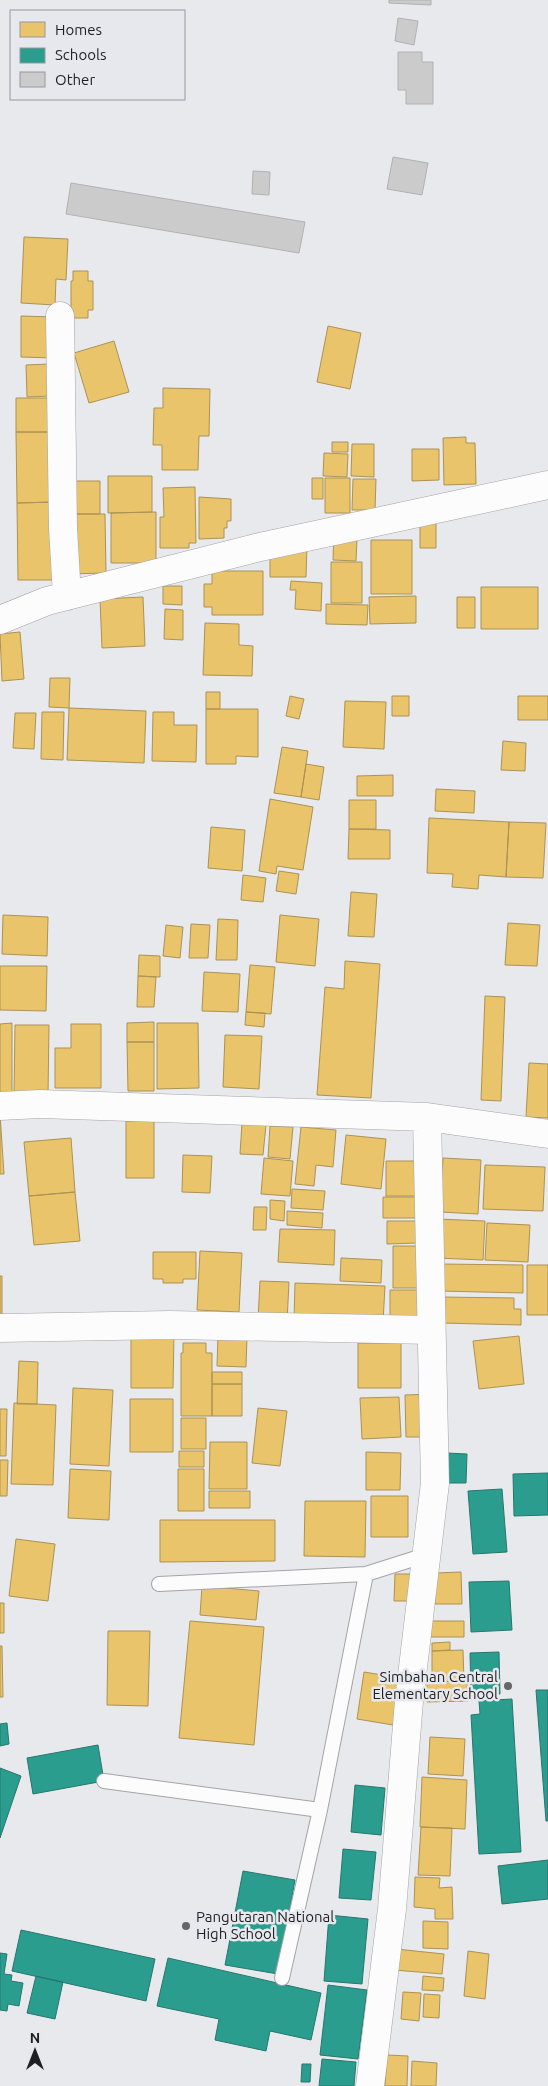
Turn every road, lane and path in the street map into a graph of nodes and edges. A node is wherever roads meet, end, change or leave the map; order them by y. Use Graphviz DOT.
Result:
graph roads {
  1 [pos="60,316"];
  2 [pos="548,485"];
  3 [pos="67,596"];
  4 [pos="0,620"];
  5 [pos="0,1106"];
  6 [pos="426,1117"];
  7 [pos="548,1134"];
  8 [pos="0,1328"];
  9 [pos="431,1330"];
  10 [pos="426,1555"];
  11 [pos="366,1574"];
  12 [pos="159,1584"];
  13 [pos="104,1781"];
  14 [pos="320,1810"];
  15 [pos="282,1978"];
  16 [pos="370,2086"];
  1 -- 3 [label="street"];
  2 -- 3 [label="street"];
  3 -- 4 [label="street"];
  5 -- 6 [label="street"];
  6 -- 7 [label="street"];
  6 -- 9 [label="street"];
  8 -- 9 [label="street"];
  9 -- 10 [label="street"];
  10 -- 11 [label="lane"];
  10 -- 16 [label="street"];
  11 -- 12 [label="lane"];
  11 -- 14 [label="lane"];
  13 -- 14 [label="lane"];
  14 -- 15 [label="lane"];
}
